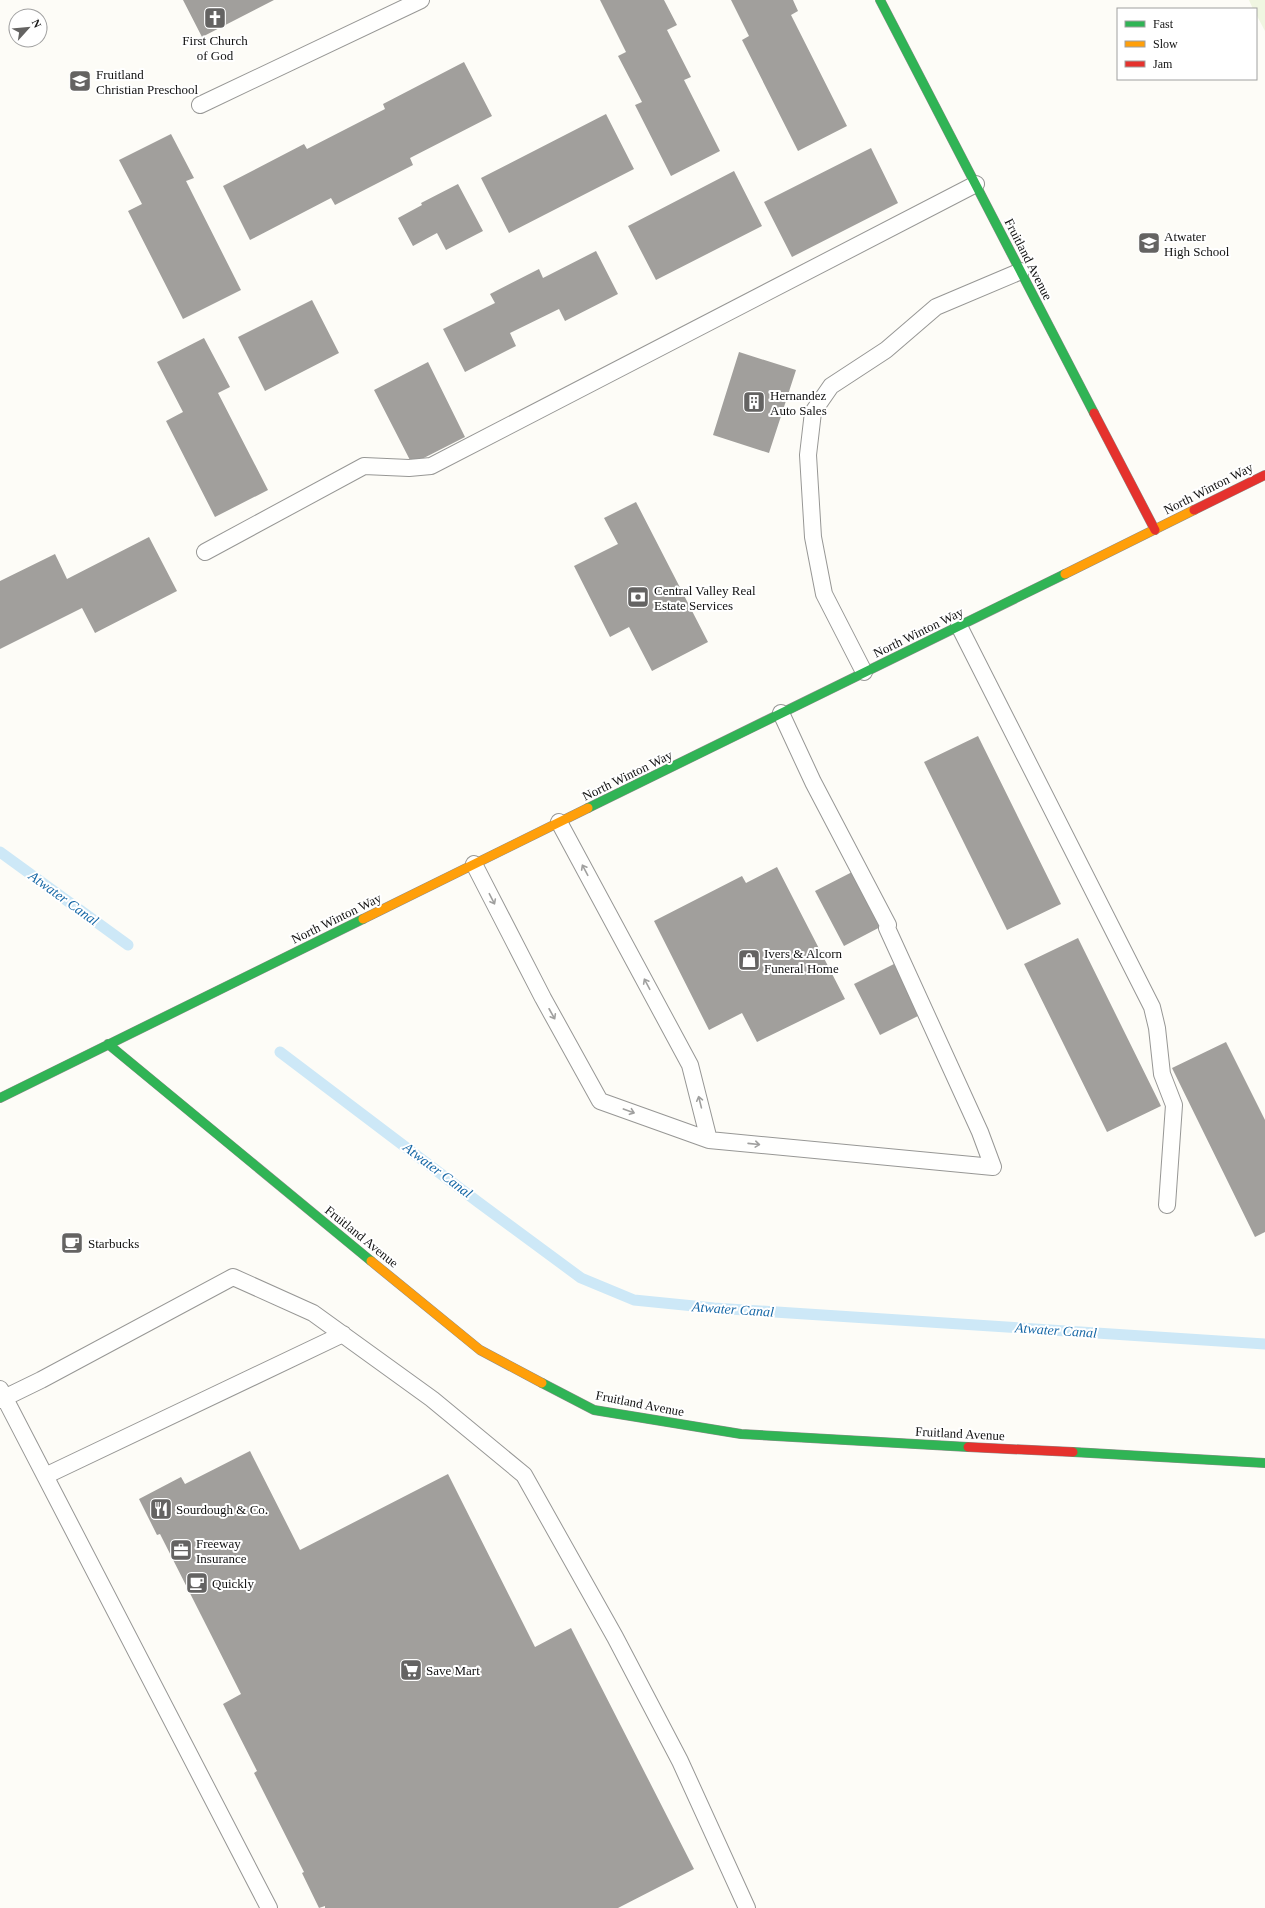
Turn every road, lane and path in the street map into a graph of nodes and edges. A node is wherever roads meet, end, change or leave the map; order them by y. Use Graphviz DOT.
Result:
graph roads {
  1 [pos="421,0"];
  2 [pos="880,0"];
  3 [pos="200,106"];
  4 [pos="976,184"];
  5 [pos="1021,271"];
  6 [pos="1265,474"];
  7 [pos="1155,530"];
  8 [pos="205,552"];
  9 [pos="959,626"];
  10 [pos="864,672"];
  11 [pos="781,714"];
  12 [pos="559,822"];
  13 [pos="474,864"];
  14 [pos="108,1044"];
  15 [pos="0,1098"];
  16 [pos="709,1140"];
  17 [pos="1167,1205"];
  18 [pos="342,1334"];
  19 [pos="1,1396"];
  20 [pos="1265,1463"];
  21 [pos="45,1476"];
  22 [pos="269,1908"];
  23 [pos="747,1908"];
  1 -- 3 [label="lane"];
  2 -- 4 [label="street, Fruitland Avenue"];
  4 -- 5 [label="street, Fruitland Avenue"];
  4 -- 8 [label="lane"];
  5 -- 7 [label="street, Fruitland Avenue"];
  5 -- 10 [label="lane"];
  6 -- 7 [label="street, North Winton Way"];
  7 -- 9 [label="street, North Winton Way"];
  9 -- 10 [label="street, North Winton Way"];
  9 -- 17 [label="lane"];
  10 -- 11 [label="street, North Winton Way"];
  11 -- 12 [label="street, North Winton Way"];
  16 -- 11 [label="lane, one-way"];
  12 -- 13 [label="street, North Winton Way"];
  16 -- 12 [label="lane, one-way"];
  13 -- 14 [label="street, North Winton Way"];
  13 -- 16 [label="lane, one-way"];
  14 -- 15 [label="street, North Winton Way"];
  14 -- 20 [label="street, Fruitland Avenue"];
  18 -- 19 [label="lane"];
  18 -- 21 [label="lane"];
  18 -- 23 [label="lane"];
  19 -- 21 [label="lane"];
  21 -- 22 [label="lane"];
}
